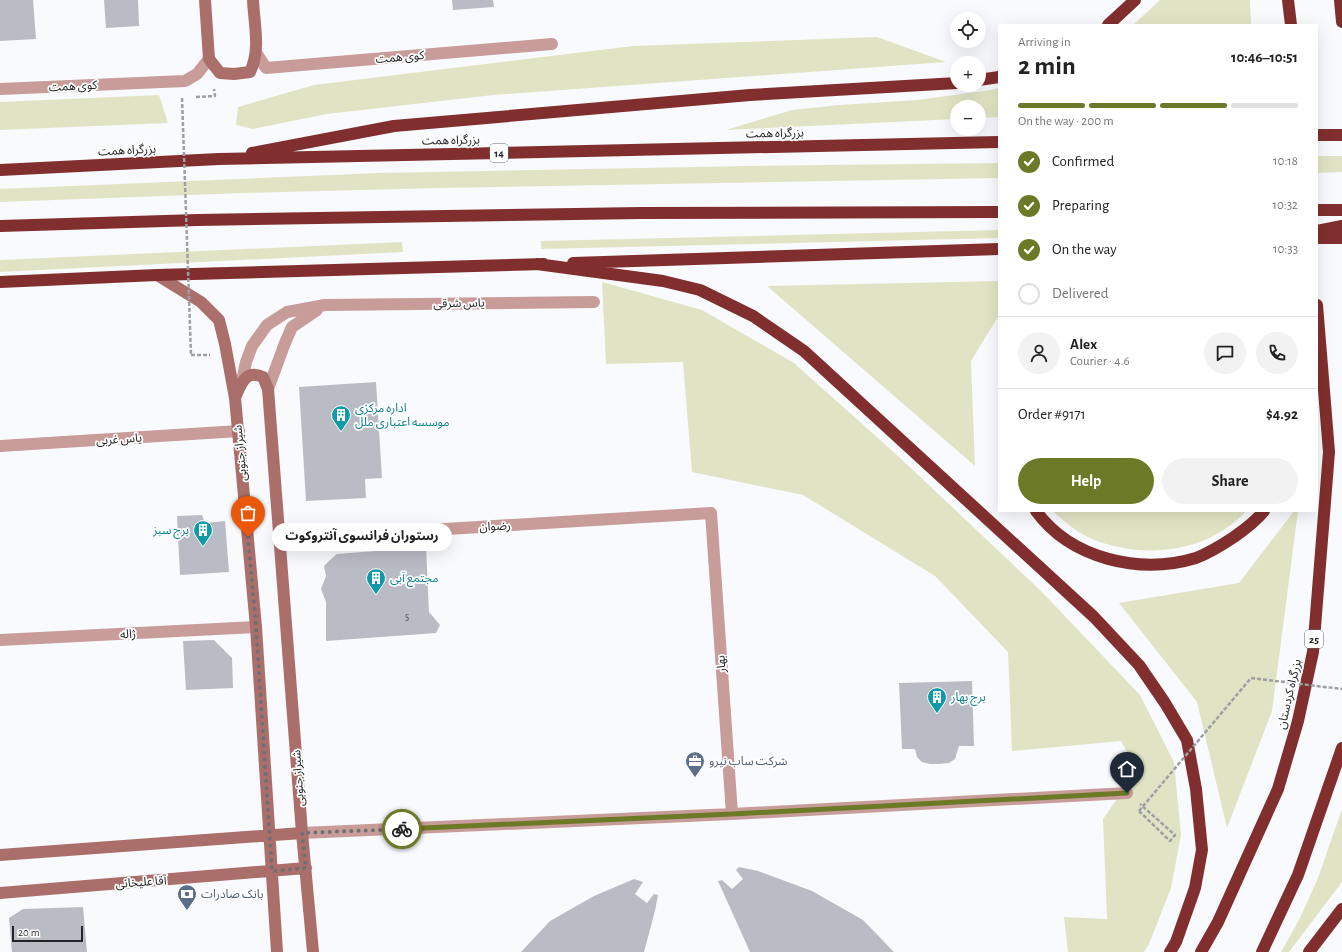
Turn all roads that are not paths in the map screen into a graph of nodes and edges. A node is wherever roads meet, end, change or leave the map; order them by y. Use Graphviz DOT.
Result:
graph roads {
  1 [pos="205,0"];
  2 [pos="253,0"];
  3 [pos="1135,0"];
  4 [pos="1288,0"];
  5 [pos="1340,0"];
  6 [pos="1342,22"];
  7 [pos="1109,24"];
  8 [pos="1291,24"];
  9 [pos="552,44"];
  10 [pos="257,54"];
  11 [pos="209,59"];
  12 [pos="998,77"];
  13 [pos="986,79"];
  14 [pos="950,83"];
  15 [pos="0,89"];
  16 [pos="1318,135"];
  17 [pos="1342,135"];
  18 [pos="998,142"];
  19 [pos="219,159"];
  20 [pos="0,170"];
  21 [pos="1318,210"];
  22 [pos="1342,210"];
  23 [pos="998,212"];
  24 [pos="40,224"];
  25 [pos="0,226"];
  26 [pos="1342,226"];
  27 [pos="1318,231"];
  28 [pos="0,234"];
  29 [pos="1318,238"];
  30 [pos="1342,238"];
  31 [pos="998,250"];
  32 [pos="537,264"];
  33 [pos="157,275"];
  34 [pos="0,282"];
  35 [pos="594,302"];
  36 [pos="325,305"];
  37 [pos="1318,316"];
  38 [pos="242,381"];
  39 [pos="268,389"];
  40 [pos="235,398"];
  41 [pos="239,431"];
  42 [pos="0,446"];
  43 [pos="1037,512"];
  44 [pos="1263,512"];
  45 [pos="711,513"];
  46 [pos="280,539"];
  47 [pos="256,627"];
  48 [pos="0,640"];
  49 [pos="1342,748"];
  50 [pos="1127,793"];
  51 [pos="732,814"];
  52 [pos="302,833"];
  53 [pos="268,836"];
  54 [pos="0,855"];
  55 [pos="306,868"];
  56 [pos="272,871"];
  57 [pos="0,893"];
  58 [pos="1342,909"];
  59 [pos="277,952"];
  60 [pos="313,952"];
  61 [pos="1170,952"];
  62 [pos="1201,952"];
  63 [pos="1262,952"];
  64 [pos="1309,952"];
  1 -- 11 [label="main road"];
  2 -- 10 [label="main road"];
  3 -- 7 [label="highway"];
  4 -- 8 [label="highway"];
  5 -- 6 [label="highway"];
  9 -- 10 [label="street, کوی همت"];
  10 -- 11 [label="main road"];
  11 -- 15 [label="street, کوی همت"];
  12 -- 13 [label="highway"];
  14 -- 19 [label="highway"];
  16 -- 17 [label="highway"];
  18 -- 19 [label="highway, بزرگراه همت / 14"];
  19 -- 20 [label="highway, بزرگراه همت / 14"];
  21 -- 22 [label="highway"];
  23 -- 24 [label="highway"];
  24 -- 25 [label="highway"];
  24 -- 28 [label="highway"];
  26 -- 27 [label="highway"];
  29 -- 30 [label="highway"];
  31 -- 32 [label="highway"];
  32 -- 33 [label="highway"];
  32 -- 61 [label="highway"];
  33 -- 34 [label="highway"];
  33 -- 40 [label="main road, شیراز جنوبی"];
  35 -- 36 [label="street, یاس شرقی"];
  36 -- 38 [label="street, یاس شرقی"];
  36 -- 39 [label="street"];
  37 -- 62 [label="highway, بزرگراه کردستان / 25"];
  38 -- 39 [label="main road"];
  38 -- 40 [label="main road"];
  39 -- 46 [label="main road, شیراز جنوبی"];
  40 -- 41 [label="main road, شیراز جنوبی"];
  41 -- 42 [label="street, یاس غربی"];
  41 -- 47 [label="main road, شیراز جنوبی"];
  43 -- 44 [label="highway"];
  45 -- 46 [label="street, رضوان"];
  45 -- 51 [label="street, بهار"];
  46 -- 52 [label="main road, شیراز جنوبی"];
  47 -- 48 [label="street, ژاله"];
  47 -- 53 [label="main road, شیراز جنوبی"];
  49 -- 63 [label="highway"];
  50 -- 51 [label="street"];
  51 -- 52 [label="street"];
  52 -- 53 [label="main road"];
  52 -- 55 [label="main road, شیراز جنوبی"];
  53 -- 54 [label="main road"];
  53 -- 56 [label="main road, شیراز جنوبی"];
  55 -- 56 [label="main road, آقا علیخانی"];
  55 -- 60 [label="main road, شیراز جنوبی"];
  56 -- 57 [label="main road, آقا علیخانی"];
  56 -- 59 [label="main road, شیراز جنوبی"];
  58 -- 64 [label="highway"];
}
